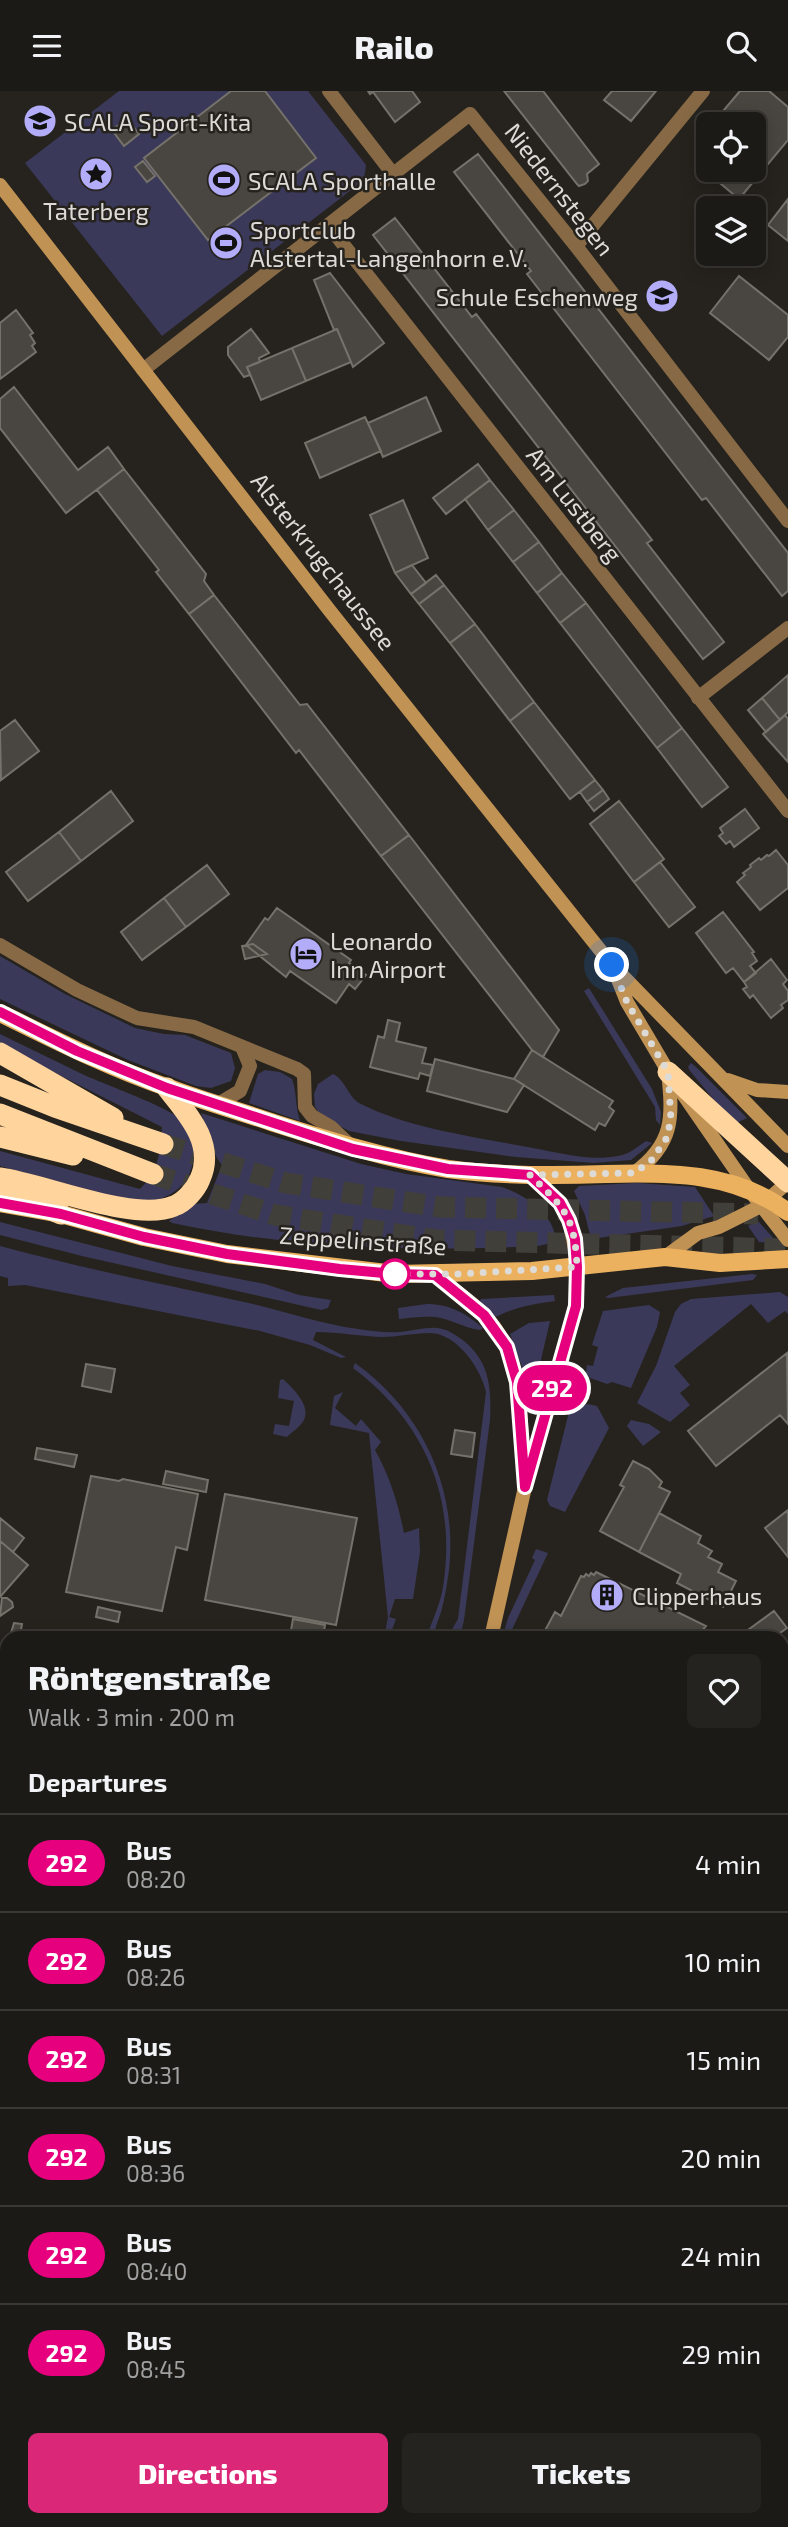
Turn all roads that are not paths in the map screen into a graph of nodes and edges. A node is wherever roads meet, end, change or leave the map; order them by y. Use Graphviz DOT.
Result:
graph roads {
  1 [pos="329,91"];
  2 [pos="703,91"];
  3 [pos="393,174"];
  4 [pos="0,185"];
  5 [pos="328,225"];
  6 [pos="576,246"];
  7 [pos="143,370"];
  8 [pos="788,521"];
  9 [pos="788,628"];
  10 [pos="698,698"];
  11 [pos="788,811"];
  12 [pos="0,945"];
  13 [pos="612,965"];
  14 [pos="0,1013"];
  15 [pos="242,1047"];
  16 [pos="0,1053"];
  17 [pos="668,1072"];
  18 [pos="723,1079"];
  19 [pos="0,1085"];
  20 [pos="167,1088"];
  21 [pos="788,1092"];
  22 [pos="218,1104"];
  23 [pos="0,1114"];
  24 [pos="0,1137"];
  25 [pos="788,1146"];
  26 [pos="353,1149"];
  27 [pos="634,1173"];
  28 [pos="530,1175"];
  29 [pos="0,1178"];
  30 [pos="788,1182"];
  31 [pos="0,1189"];
  32 [pos="760,1199"];
  33 [pos="0,1203"];
  34 [pos="788,1212"];
  35 [pos="61,1214"];
  36 [pos="788,1240"];
  37 [pos="665,1257"];
  38 [pos="788,1259"];
  39 [pos="577,1267"];
  40 [pos="435,1275"];
  41 [pos="525,1487"];
  42 [pos="493,1631"];
  1 -- 3 [label="street"];
  2 -- 6 [label="street"];
  3 -- 5 [label="street"];
  3 -- 6 [label="street, Niedernstegen"];
  4 -- 7 [label="main road, Alsterkrugchaussee"];
  5 -- 7 [label="street"];
  5 -- 10 [label="street, Am Lustberg"];
  6 -- 8 [label="street, Niedernstegen"];
  7 -- 13 [label="main road, Alsterkrugchaussee"];
  9 -- 10 [label="street"];
  10 -- 11 [label="street, Am Lustberg"];
  12 -- 15 [label="street"];
  13 -- 17 [label="main road, Alsterkrugchaussee"];
  13 -- 18 [label="main road, Alsterkrugchaussee"];
  14 -- 20 [label="main road"];
  15 -- 22 [label="street"];
  15 -- 26 [label="street"];
  16 -- 19 [label="highway"];
  17 -- 27 [label="main road"];
  17 -- 30 [label="highway"];
  17 -- 32 [label="main road, Alsterkrugchaussee"];
  18 -- 21 [label="main road"];
  18 -- 25 [label="main road, Alsterkrugchaussee"];
  20 -- 22 [label="main road"];
  20 -- 29 [label="highway"];
  22 -- 26 [label="main road"];
  23 -- 24 [label="highway"];
  26 -- 28 [label="main road"];
  27 -- 28 [label="main road"];
  27 -- 32 [label="main road"];
  28 -- 39 [label="main road"];
  30 -- 32 [label="main road, Zeppelinstraße"];
  31 -- 35 [label="highway"];
  32 -- 34 [label="main road, Alsterkrugchaussee"];
  32 -- 36 [label="main road, Alsterkrugchaussee"];
  32 -- 37 [label="main road, Zeppelinstraße"];
  33 -- 35 [label="main road, Zeppelinstraße"];
  35 -- 40 [label="main road, Zeppelinstraße"];
  37 -- 38 [label="main road, Zeppelinstraße"];
  37 -- 39 [label="main road, Zeppelinstraße"];
  39 -- 40 [label="main road, Zeppelinstraße"];
  39 -- 41 [label="main road"];
  40 -- 41 [label="main road"];
  41 -- 42 [label="main road"];
}
